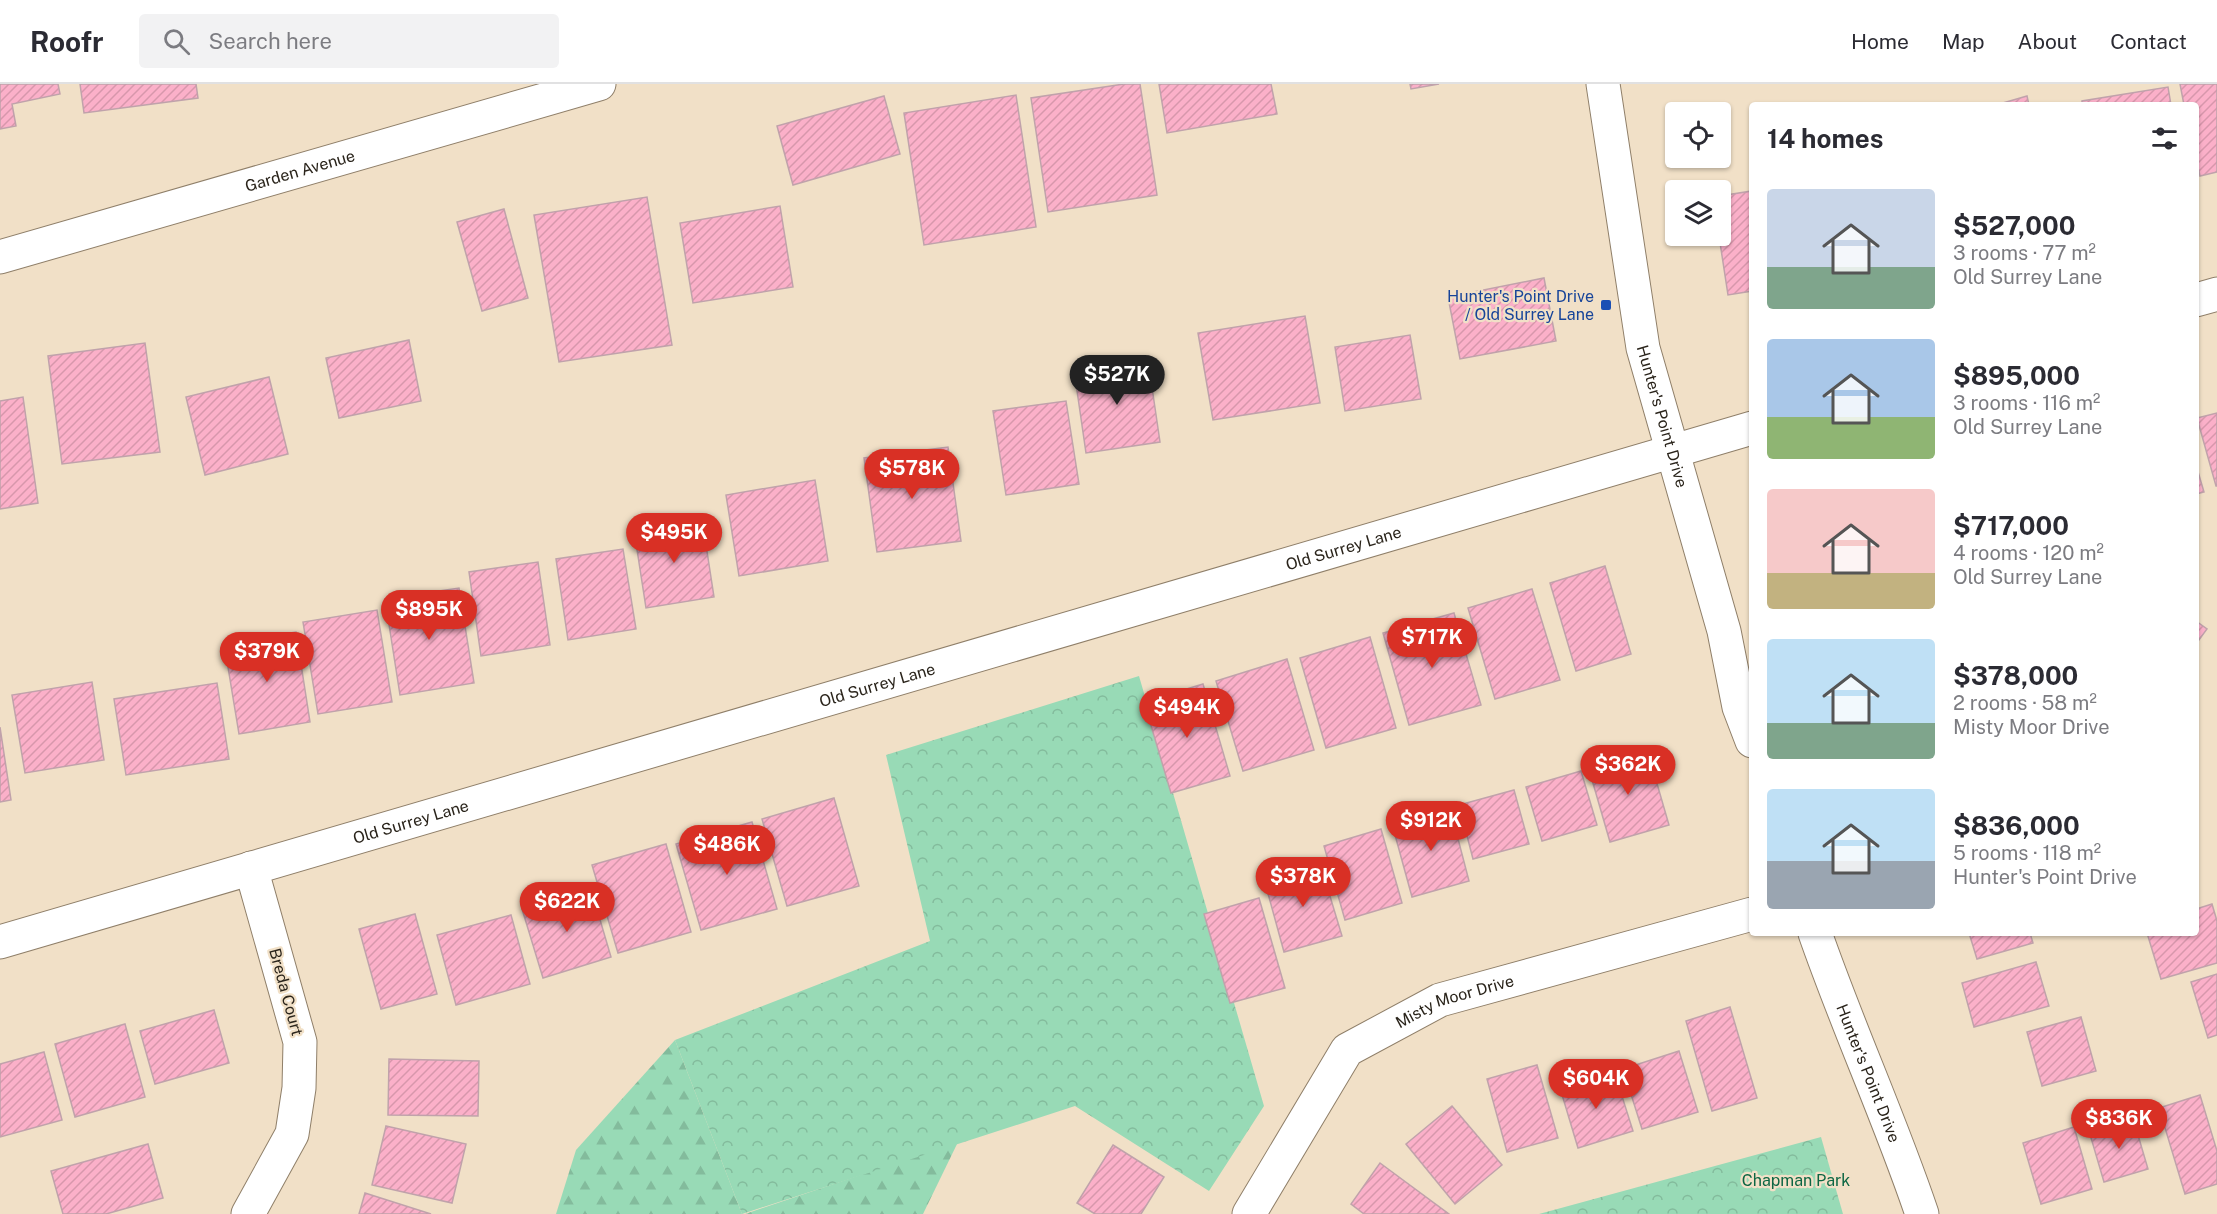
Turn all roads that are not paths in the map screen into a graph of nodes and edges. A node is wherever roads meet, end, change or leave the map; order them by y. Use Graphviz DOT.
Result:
graph roads {
  1 [pos="599,84"];
  2 [pos="1603,84"];
  3 [pos="0,256"];
  4 [pos="2217,294"];
  5 [pos="2199,299"];
  6 [pos="1749,429"];
  7 [pos="1671,450"];
  8 [pos="1749,733"];
  9 [pos="251,868"];
  10 [pos="1749,915"];
  11 [pos="1816,936"];
  12 [pos="0,942"];
  13 [pos="248,1214"];
  14 [pos="1249,1214"];
  15 [pos="1922,1214"];
  1 -- 3 [label="street, Garden Avenue"];
  2 -- 7 [label="street, Hunter's Point Drive"];
  4 -- 5 [label="street"];
  6 -- 7 [label="street, Old Surrey Lane"];
  7 -- 8 [label="street, Hunter's Point Drive"];
  7 -- 9 [label="street, Old Surrey Lane"];
  9 -- 12 [label="street, Old Surrey Lane"];
  9 -- 13 [label="street, Breda Court"];
  10 -- 14 [label="street, Misty Moor Drive"];
  11 -- 15 [label="street, Hunter's Point Drive"];
}
